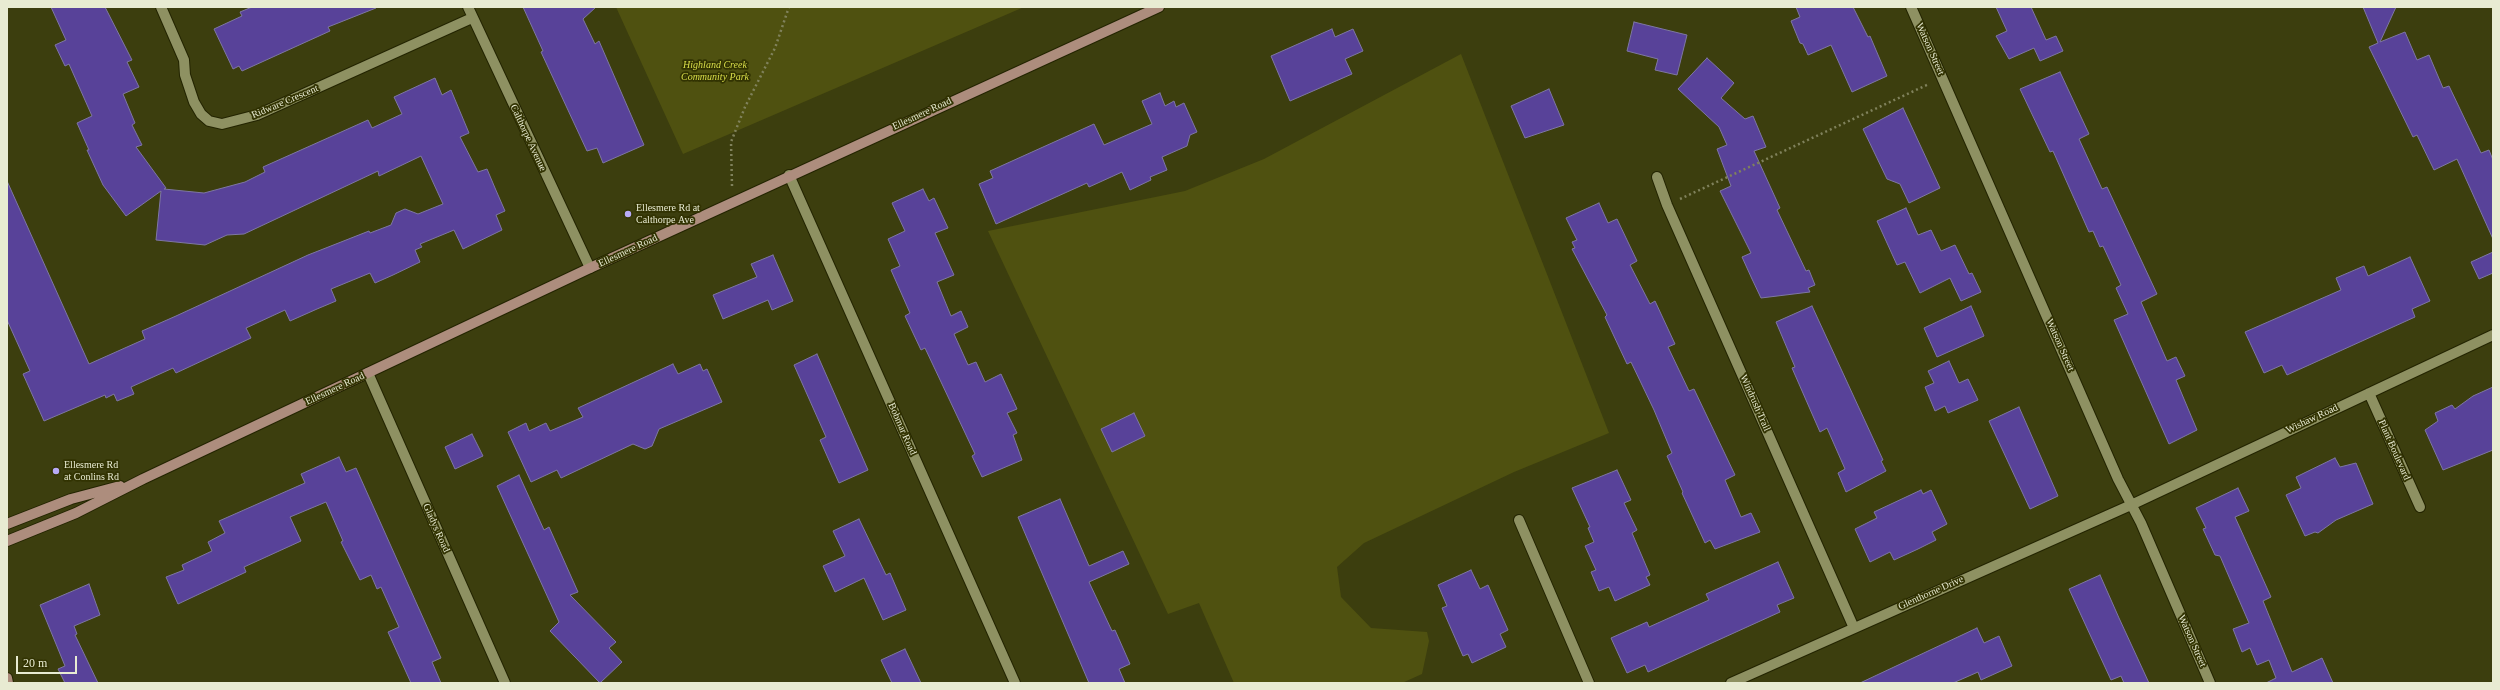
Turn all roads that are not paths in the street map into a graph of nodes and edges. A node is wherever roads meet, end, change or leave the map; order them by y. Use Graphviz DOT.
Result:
graph roads {
  1 [pos="161,7"];
  2 [pos="468,7"];
  3 [pos="1159,7"];
  4 [pos="1911,7"];
  5 [pos="472,18"];
  6 [pos="789,175"];
  7 [pos="1657,177"];
  8 [pos="590,268"];
  9 [pos="2493,335"];
  10 [pos="368,373"];
  11 [pos="2369,393"];
  12 [pos="143,479"];
  13 [pos="2131,505"];
  14 [pos="2420,507"];
  15 [pos="1519,520"];
  16 [pos="7,524"];
  17 [pos="7,541"];
  18 [pos="1854,628"];
  19 [pos="7,678"];
  20 [pos="8,683"];
  21 [pos="505,683"];
  22 [pos="1015,683"];
  23 [pos="1589,683"];
  24 [pos="1731,683"];
  25 [pos="2210,683"];
  1 -- 5 [label="street, Ridware Crescent"];
  2 -- 5 [label="street, Calthorpe Avenue"];
  3 -- 6 [label="main road, Ellesmere Road"];
  4 -- 13 [label="street, Watson Street"];
  5 -- 8 [label="street, Calthorpe Avenue"];
  6 -- 8 [label="main road, Ellesmere Road"];
  6 -- 22 [label="street, Bobmar Road"];
  7 -- 18 [label="street, Windrush Trail"];
  8 -- 10 [label="main road, Ellesmere Road"];
  9 -- 11 [label="street, Wishaw Road"];
  10 -- 12 [label="main road, Ellesmere Road"];
  10 -- 21 [label="street, Gladys Road"];
  11 -- 13 [label="street, Wishaw Road"];
  11 -- 14 [label="street, Plant Boulevard"];
  12 -- 16 [label="main road, Ellesmere Road"];
  12 -- 17 [label="main road, Ellesmere Road"];
  13 -- 18 [label="street, Glenthorne Drive"];
  13 -- 25 [label="street, Watson Street"];
  15 -- 23 [label="street"];
  18 -- 24 [label="street, Glenthorne Drive"];
  19 -- 20 [label="main road"];
}
